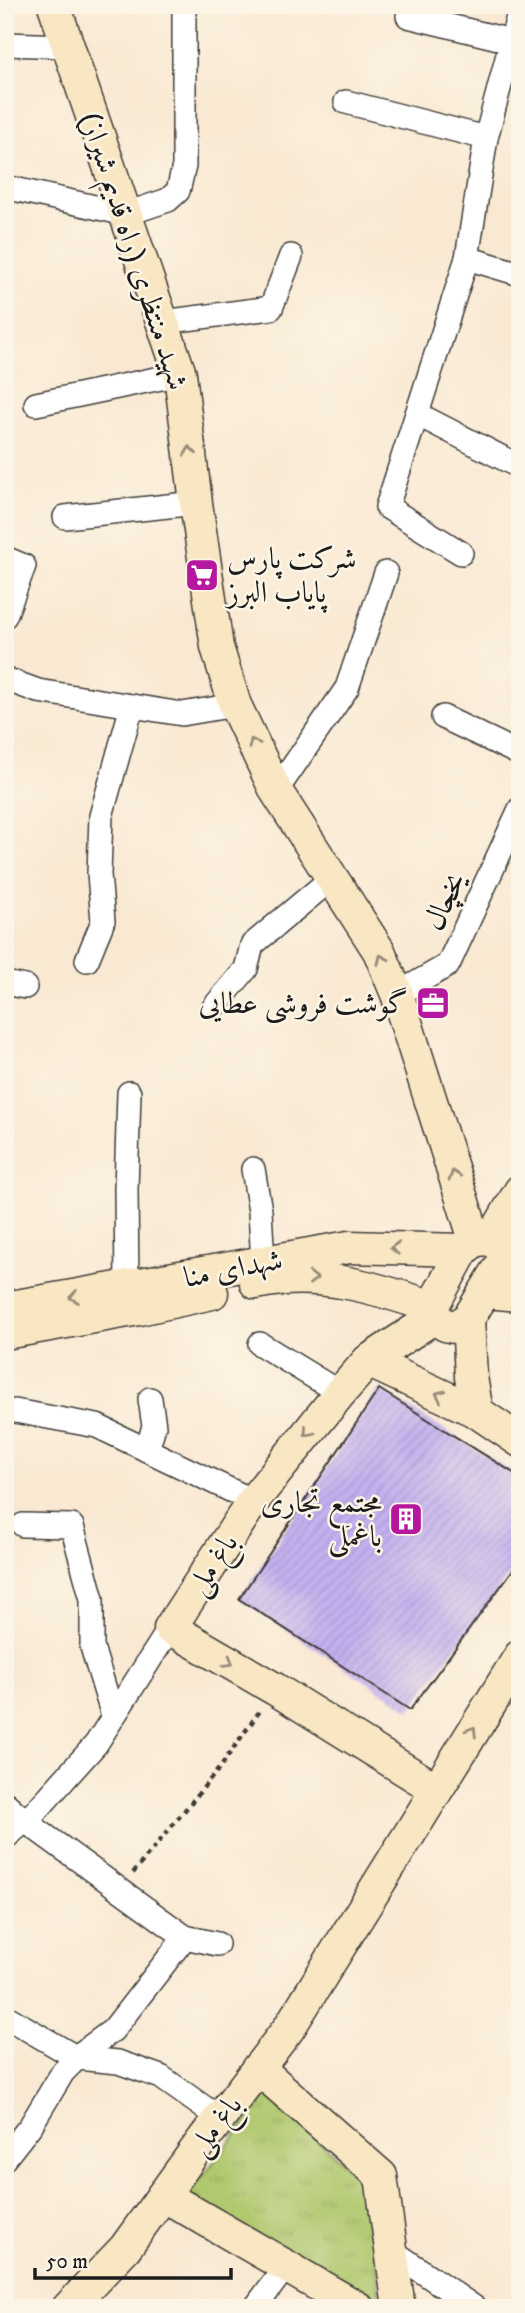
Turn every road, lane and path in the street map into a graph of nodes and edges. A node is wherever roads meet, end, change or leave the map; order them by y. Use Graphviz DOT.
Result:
graph roads {
  1 [pos="54,5"];
  2 [pos="184,5"];
  3 [pos="520,9"];
  4 [pos="408,16"];
  5 [pos="511,41"];
  6 [pos="5,44"];
  7 [pos="68,46"];
  8 [pos="346,102"];
  9 [pos="486,138"];
  10 [pos="5,187"];
  11 [pos="126,214"];
  12 [pos="290,256"];
  13 [pos="467,258"];
  14 [pos="520,274"];
  15 [pos="163,322"];
  16 [pos="180,374"];
  17 [pos="36,404"];
  18 [pos="416,414"];
  19 [pos="520,467"];
  20 [pos="196,503"];
  21 [pos="65,517"];
  22 [pos="461,553"];
  23 [pos="5,558"];
  24 [pos="386,573"];
  25 [pos="5,615"];
  26 [pos="5,679"];
  27 [pos="235,705"];
  28 [pos="132,706"];
  29 [pos="443,717"];
  30 [pos="520,754"];
  31 [pos="276,791"];
  32 [pos="520,809"];
  33 [pos="332,878"];
  34 [pos="87,960"];
  35 [pos="397,994"];
  36 [pos="214,1007"];
  37 [pos="129,1093"];
  38 [pos="253,1169"];
  39 [pos="520,1191"];
  40 [pos="491,1251"];
  41 [pos="264,1272"];
  42 [pos="127,1287"];
  43 [pos="486,1292"];
  44 [pos="520,1295"];
  45 [pos="5,1308"];
  46 [pos="433,1312"];
  47 [pos="468,1319"];
  48 [pos="5,1333"];
  49 [pos="260,1344"];
  50 [pos="368,1361"];
  51 [pos="340,1393"];
  52 [pos="150,1399"];
  53 [pos="15,1411"];
  54 [pos="477,1412"];
  55 [pos="520,1441"];
  56 [pos="147,1450"];
  57 [pos="253,1501"];
  58 [pos="23,1525"];
  59 [pos="170,1628"];
  60 [pos="520,1656"];
  61 [pos="275,1689"];
  62 [pos="113,1716"];
  63 [pos="436,1789"];
  64 [pos="5,1803"];
  65 [pos="25,1821"];
  66 [pos="5,1838"];
  67 [pos="120,1891"];
  68 [pos="185,1937"];
  69 [pos="217,1944"];
  70 [pos="5,2016"];
  71 [pos="77,2058"];
  72 [pos="258,2068"];
  73 [pos="219,2118"];
  74 [pos="5,2158"];
  75 [pos="163,2195"];
  76 [pos="391,2250"];
  77 [pos="286,2266"];
  78 [pos="68,2308"];
  79 [pos="255,2308"];
  80 [pos="358,2308"];
  81 [pos="399,2308"];
  82 [pos="475,2308"];
  1 -- 7 [label="street, شهید منتظری (راه قدیم شیراز)"];
  2 -- 11 [label="street"];
  3 -- 5 [label="street"];
  4 -- 5 [label="street"];
  5 -- 9 [label="street"];
  6 -- 7 [label="street"];
  7 -- 11 [label="street, شهید منتظری (راه قدیم شیراز)"];
  8 -- 9 [label="street"];
  9 -- 13 [label="street"];
  10 -- 11 [label="street"];
  11 -- 15 [label="street, شهید منتظری (راه قدیم شیراز)"];
  12 -- 15 [label="street"];
  13 -- 14 [label="street"];
  13 -- 18 [label="street"];
  15 -- 16 [label="street, شهید منتظری (راه قدیم شیراز)"];
  16 -- 17 [label="street"];
  20 -- 16 [label="street, شهید منتظری (راه قدیم شیراز), one-way"];
  18 -- 19 [label="street"];
  18 -- 22 [label="street"];
  20 -- 21 [label="street"];
  20 -- 27 [label="street, شهید منتظری (راه قدیم شیراز)"];
  23 -- 25 [label="street"];
  24 -- 31 [label="street"];
  26 -- 28 [label="street"];
  27 -- 28 [label="street"];
  31 -- 27 [label="street, شهید منتظری (راه قدیم شیراز), one-way"];
  28 -- 34 [label="street"];
  29 -- 30 [label="street"];
  31 -- 33 [label="street, شهید منتظری (راه قدیم شیراز)"];
  32 -- 35 [label="street, یخچال"];
  35 -- 33 [label="street, شهید منتظری (راه قدیم شیراز), one-way"];
  33 -- 36 [label="street"];
  40 -- 35 [label="street, شهید منتظری (راه قدیم شیراز), one-way"];
  37 -- 42 [label="street"];
  38 -- 41 [label="street"];
  39 -- 40 [label="street"];
  40 -- 41 [label="street, شهدای منا, one-way"];
  40 -- 43 [label="street"];
  40 -- 46 [label="street"];
  41 -- 42 [label="street, شهدای منا"];
  41 -- 46 [label="street, شهدای منا, one-way"];
  41 -- 48 [label="street, شهدای منا"];
  42 -- 45 [label="street, شهدای منا, one-way"];
  43 -- 44 [label="street"];
  43 -- 47 [label="street"];
  46 -- 47 [label="street, شهدای منا"];
  46 -- 50 [label="street, باغ ملی"];
  47 -- 54 [label="street"];
  49 -- 51 [label="street"];
  50 -- 51 [label="street, باغ ملی"];
  54 -- 50 [label="street, one-way"];
  51 -- 57 [label="street, باغ ملی, one-way"];
  52 -- 56 [label="street"];
  53 -- 56 [label="street"];
  54 -- 55 [label="street"];
  56 -- 57 [label="street"];
  57 -- 59 [label="street, باغ ملی"];
  58 -- 62 [label="street"];
  59 -- 61 [label="street, باغ ملی, one-way"];
  59 -- 62 [label="street"];
  63 -- 60 [label="street, باغ ملی, one-way"];
  61 -- 63 [label="street, باغ ملی"];
  61 -- 67 [label="path"];
  62 -- 65 [label="street"];
  63 -- 72 [label="street, باغ ملی"];
  64 -- 65 [label="street"];
  65 -- 66 [label="street"];
  65 -- 67 [label="street"];
  67 -- 68 [label="street"];
  68 -- 69 [label="street"];
  68 -- 71 [label="street"];
  70 -- 71 [label="street"];
  71 -- 73 [label="street"];
  71 -- 74 [label="street"];
  72 -- 73 [label="street, باغ ملی"];
  72 -- 76 [label="street"];
  73 -- 75 [label="street, باغ ملی"];
  75 -- 77 [label="street"];
  75 -- 78 [label="street, باغ ملی"];
  76 -- 81 [label="street"];
  76 -- 82 [label="street"];
  77 -- 79 [label="street"];
  77 -- 80 [label="street"];
}
